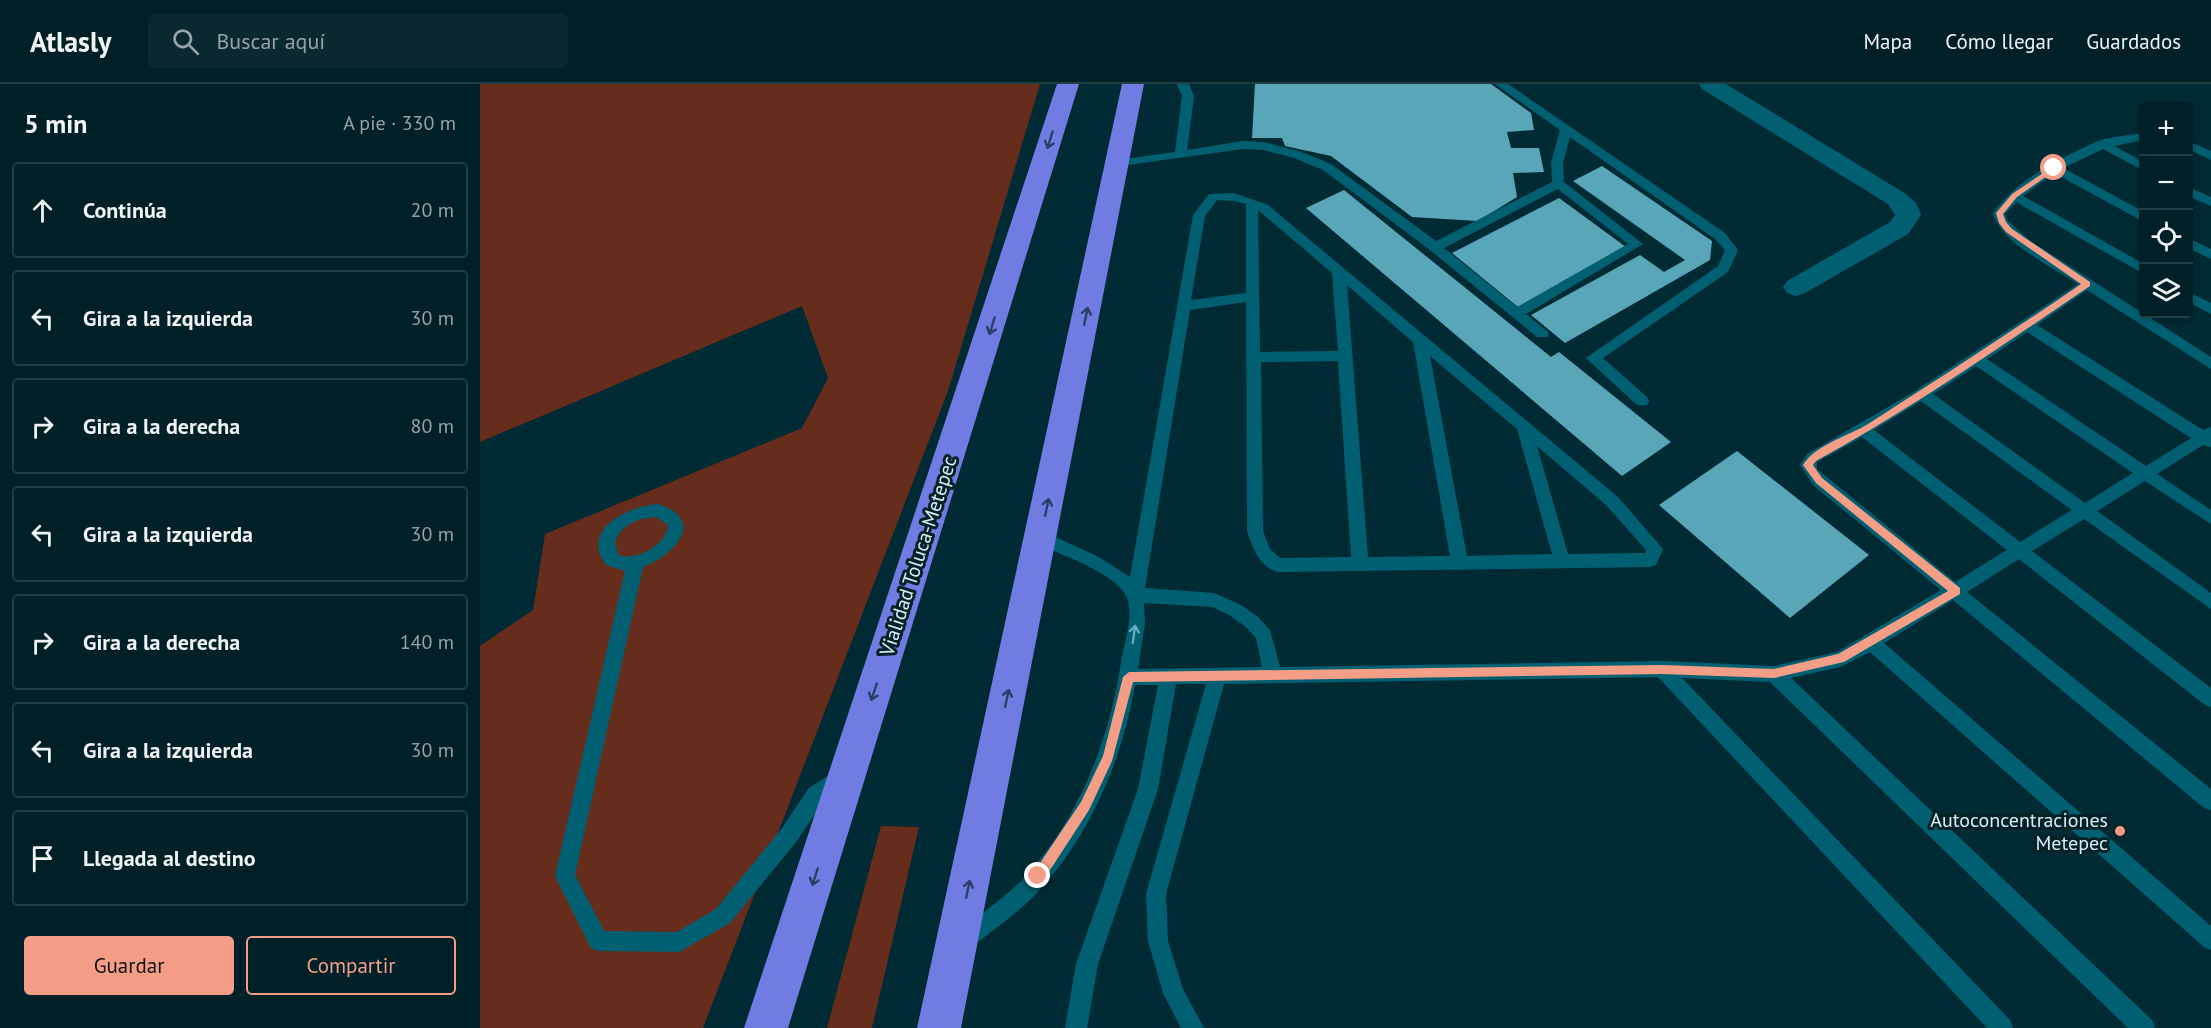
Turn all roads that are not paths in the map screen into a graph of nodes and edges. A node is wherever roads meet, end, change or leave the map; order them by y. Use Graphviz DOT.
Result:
graph roads {
  1 [pos="1068,84"];
  2 [pos="1133,84"];
  3 [pos="1183,84"];
  4 [pos="1501,84"];
  5 [pos="1710,84"];
  6 [pos="1566,128"];
  7 [pos="2139,137"];
  8 [pos="2102,144"];
  9 [pos="2193,147"];
  10 [pos="1180,155"];
  11 [pos="2211,156"];
  12 [pos="1117,164"];
  13 [pos="2139,164"];
  14 [pos="2054,168"];
  15 [pos="1557,183"];
  16 [pos="2193,193"];
  17 [pos="2014,196"];
  18 [pos="1252,202"];
  19 [pos="2211,202"];
  20 [pos="2139,215"];
  21 [pos="2193,245"];
  22 [pos="1435,247"];
  23 [pos="2211,255"];
  24 [pos="2139,267"];
  25 [pos="1339,271"];
  26 [pos="2087,284"];
  27 [pos="1796,287"];
  28 [pos="1253,297"];
  29 [pos="2193,299"];
  30 [pos="1183,306"];
  31 [pos="2211,309"];
  32 [pos="1516,313"];
  33 [pos="2027,325"];
  34 [pos="1542,334"];
  35 [pos="1420,339"];
  36 [pos="1345,356"];
  37 [pos="1253,357"];
  38 [pos="1977,359"];
  39 [pos="2211,364"];
  40 [pos="1922,394"];
  41 [pos="1642,401"];
  42 [pos="1524,428"];
  43 [pos="1864,430"];
  44 [pos="2208,438"];
  45 [pos="2146,474"];
  46 [pos="2085,512"];
  47 [pos="2211,518"];
  48 [pos="1040,538"];
  49 [pos="2020,552"];
  50 [pos="1562,561"];
  51 [pos="1460,563"];
  52 [pos="635,564"];
  53 [pos="1360,565"];
  54 [pos="1956,591"];
  55 [pos="1135,595"];
  56 [pos="2211,602"];
  57 [pos="1871,642"];
  58 [pos="1662,669"];
  59 [pos="1774,674"];
  60 [pos="1273,675"];
  61 [pos="1169,676"];
  62 [pos="1217,676"];
  63 [pos="1129,677"];
  64 [pos="2211,699"];
  65 [pos="849,772"];
  66 [pos="2211,801"];
  67 [pos="2211,940"];
  68 [pos="956,947"];
  69 [pos="766,1028"];
  70 [pos="939,1028"];
  71 [pos="1076,1028"];
  72 [pos="1193,1028"];
  73 [pos="2002,1028"];
  74 [pos="2144,1028"];
  1 -- 65 [label="highway, Vialidad Toluca-Metepec, one-way"];
  2 -- 12 [label="highway"];
  3 -- 10 [label="lane"];
  4 -- 6 [label="lane"];
  5 -- 27 [label="street"];
  6 -- 15 [label="lane"];
  6 -- 41 [label="lane"];
  7 -- 8 [label="lane"];
  8 -- 13 [label="lane"];
  8 -- 14 [label="lane"];
  9 -- 11 [label="lane"];
  10 -- 12 [label="lane"];
  10 -- 22 [label="lane"];
  48 -- 12 [label="highway, one-way"];
  14 -- 17 [label="lane"];
  14 -- 20 [label="lane"];
  15 -- 22 [label="lane"];
  15 -- 32 [label="lane"];
  16 -- 19 [label="lane"];
  17 -- 24 [label="lane"];
  17 -- 26 [label="lane"];
  18 -- 25 [label="lane"];
  18 -- 28 [label="lane"];
  18 -- 30 [label="lane"];
  21 -- 23 [label="lane"];
  22 -- 32 [label="lane"];
  25 -- 35 [label="lane"];
  25 -- 36 [label="lane"];
  26 -- 33 [label="lane"];
  26 -- 39 [label="lane"];
  28 -- 30 [label="lane"];
  28 -- 37 [label="lane"];
  29 -- 31 [label="lane"];
  30 -- 55 [label="lane"];
  32 -- 34 [label="lane"];
  33 -- 38 [label="lane"];
  33 -- 44 [label="lane"];
  35 -- 42 [label="lane"];
  35 -- 51 [label="lane"];
  36 -- 37 [label="lane"];
  36 -- 53 [label="lane"];
  37 -- 53 [label="lane"];
  38 -- 40 [label="lane"];
  38 -- 45 [label="lane"];
  40 -- 43 [label="lane"];
  40 -- 46 [label="lane"];
  42 -- 50 [label="lane"];
  42 -- 50 [label="lane"];
  43 -- 49 [label="lane"];
  43 -- 54 [label="lane"];
  44 -- 45 [label="lane"];
  45 -- 46 [label="lane"];
  45 -- 47 [label="lane"];
  46 -- 49 [label="lane"];
  46 -- 56 [label="lane"];
  48 -- 55 [label="lane"];
  68 -- 48 [label="highway, one-way"];
  49 -- 54 [label="lane"];
  49 -- 64 [label="lane"];
  50 -- 51 [label="lane"];
  51 -- 53 [label="lane"];
  52 -- 65 [label="lane"];
  54 -- 57 [label="lane"];
  54 -- 66 [label="lane"];
  55 -- 60 [label="lane"];
  63 -- 55 [label="lane, one-way"];
  57 -- 59 [label="lane"];
  57 -- 67 [label="lane"];
  58 -- 59 [label="lane"];
  58 -- 60 [label="lane"];
  58 -- 73 [label="lane"];
  59 -- 74 [label="lane"];
  60 -- 62 [label="lane"];
  61 -- 62 [label="lane"];
  61 -- 63 [label="lane"];
  61 -- 71 [label="lane"];
  62 -- 72 [label="lane"];
  63 -- 68 [label="lane"];
  65 -- 69 [label="highway, Vialidad Toluca-Metepec, one-way"];
  68 -- 70 [label="highway"];
}
